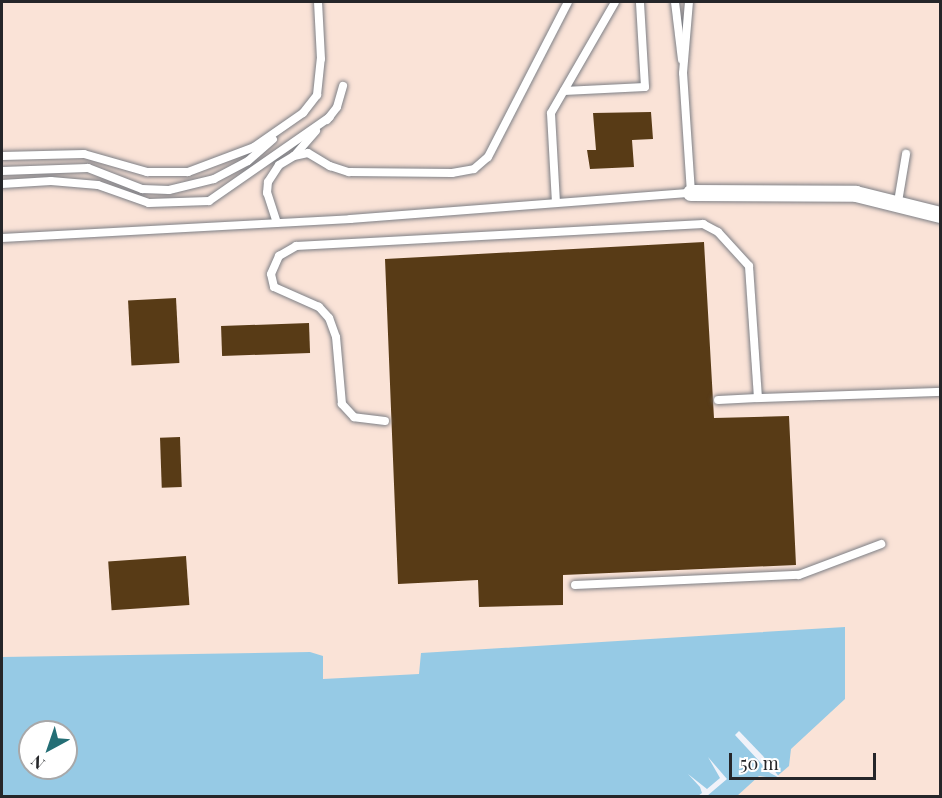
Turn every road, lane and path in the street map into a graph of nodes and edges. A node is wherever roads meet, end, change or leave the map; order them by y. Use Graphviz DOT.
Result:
graph roads {
  1 [pos="318,2"];
  2 [pos="568,2"];
  3 [pos="615,2"];
  4 [pos="640,2"];
  5 [pos="675,2"];
  6 [pos="689,2"];
  7 [pos="683,73"];
  8 [pos="343,86"];
  9 [pos="564,91"];
  10 [pos="303,113"];
  11 [pos="330,117"];
  12 [pos="906,153"];
  13 [pos="2,156"];
  14 [pos="294,156"];
  15 [pos="2,171"];
  16 [pos="2,184"];
  17 [pos="691,193"];
  18 [pos="898,202"];
  19 [pos="556,203"];
  20 [pos="940,215"];
  21 [pos="278,223"];
  22 [pos="2,238"];
  23 [pos="940,392"];
  24 [pos="758,398"];
  25 [pos="718,400"];
  26 [pos="386,421"];
  27 [pos="881,544"];
  28 [pos="575,585"];
  1 -- 10 [label="lane"];
  2 -- 14 [label="lane"];
  3 -- 9 [label="lane"];
  4 -- 9 [label="lane"];
  5 -- 7 [label="lane"];
  6 -- 7 [label="lane"];
  7 -- 17 [label="lane"];
  8 -- 11 [label="lane"];
  9 -- 19 [label="lane"];
  10 -- 13 [label="lane"];
  10 -- 15 [label="lane"];
  11 -- 14 [label="lane"];
  11 -- 16 [label="lane"];
  12 -- 18 [label="lane"];
  14 -- 21 [label="lane"];
  17 -- 18 [label="street"];
  17 -- 19 [label="lane"];
  18 -- 20 [label="street"];
  19 -- 21 [label="lane"];
  21 -- 22 [label="lane"];
  23 -- 24 [label="lane"];
  24 -- 25 [label="lane"];
  24 -- 26 [label="lane"];
  27 -- 28 [label="lane"];
}
